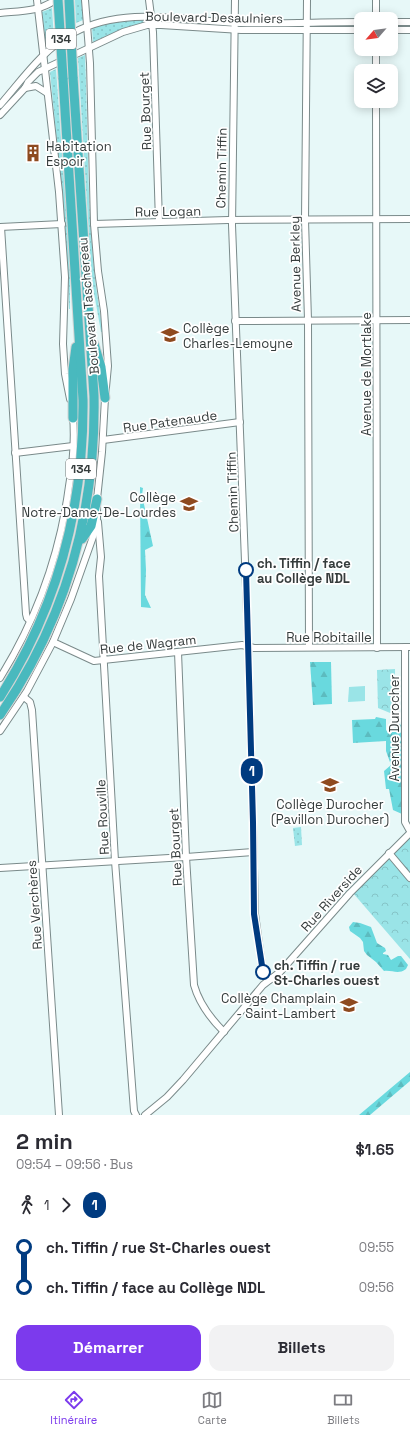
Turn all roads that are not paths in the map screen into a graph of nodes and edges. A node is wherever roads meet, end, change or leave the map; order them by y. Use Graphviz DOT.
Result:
graph roads {
  1 [pos="37,0"];
  2 [pos="57,0"];
  3 [pos="69,0"];
  4 [pos="86,0"];
  5 [pos="150,0"];
  6 [pos="235,0"];
  7 [pos="307,0"];
  8 [pos="376,0"];
  9 [pos="38,9"];
  10 [pos="376,12"];
  11 [pos="0,13"];
  12 [pos="151,17"];
  13 [pos="307,22"];
  14 [pos="354,22"];
  15 [pos="398,22"];
  16 [pos="410,22"];
  17 [pos="234,23"];
  18 [pos="152,25"];
  19 [pos="87,27"];
  20 [pos="306,29"];
  21 [pos="234,30"];
  22 [pos="354,30"];
  23 [pos="398,30"];
  24 [pos="410,30"];
  25 [pos="89,48"];
  26 [pos="43,56"];
  27 [pos="44,69"];
  28 [pos="25,88"];
  29 [pos="47,93"];
  30 [pos="0,105"];
  31 [pos="376,108"];
  32 [pos="0,115"];
  33 [pos="376,219"];
  34 [pos="410,219"];
  35 [pos="232,220"];
  36 [pos="305,220"];
  37 [pos="159,222"];
  38 [pos="62,224"];
  39 [pos="94,224"];
  40 [pos="1,227"];
  41 [pos="308,320"];
  42 [pos="377,320"];
  43 [pos="410,320"];
  44 [pos="236,321"];
  45 [pos="79,324"];
  46 [pos="90,328"];
  47 [pos="105,398"];
  48 [pos="73,418"];
  49 [pos="240,422"];
  50 [pos="103,440"];
  51 [pos="73,446"];
  52 [pos="15,453"];
  53 [pos="97,499"];
  54 [pos="97,518"];
  55 [pos="78,545"];
  56 [pos="30,621"];
  57 [pos="53,642"];
  58 [pos="248,647"];
  59 [pos="309,647"];
  60 [pos="408,647"];
  61 [pos="377,648"];
  62 [pos="178,652"];
  63 [pos="104,660"];
  64 [pos="0,678"];
  65 [pos="0,697"];
  66 [pos="24,697"];
  67 [pos="0,715"];
  68 [pos="0,731"];
  69 [pos="410,832"];
  70 [pos="253,852"];
  71 [pos="389,853"];
  72 [pos="186,857"];
  73 [pos="115,861"];
  74 [pos="42,865"];
  75 [pos="0,868"];
  76 [pos="410,878"];
  77 [pos="271,980"];
  78 [pos="224,1032"];
  79 [pos="59,1115"];
  80 [pos="136,1115"];
  81 [pos="145,1115"];
  1 -- 9 [label="street, Boulevard Taschereau"];
  2 -- 9 [label="street"];
  2 -- 45 [label="highway, Boulevard Taschereau / 134, bridge"];
  3 -- 46 [label="highway, Boulevard Taschereau / 134, bridge"];
  4 -- 19 [label="street, Boulevard Taschereau"];
  5 -- 12 [label="street, Rue Bourget"];
  6 -- 17 [label="street, Chemin Tiffin"];
  7 -- 13 [label="street, Avenue Berkley"];
  8 -- 10 [label="street"];
  9 -- 11 [label="street"];
  9 -- 26 [label="street, Boulevard Taschereau"];
  12 -- 17 [label="street, Boulevard Desaulniers"];
  12 -- 18 [label="street, Rue Bourget"];
  12 -- 19 [label="street, Boulevard Desaulniers"];
  13 -- 14 [label="street, Boulevard Desaulniers"];
  13 -- 17 [label="street, Boulevard Desaulniers"];
  13 -- 20 [label="street, Avenue Berkley"];
  15 -- 16 [label="street"];
  17 -- 21 [label="street, Chemin Tiffin"];
  18 -- 21 [label="street, Boulevard Desaulniers"];
  18 -- 25 [label="street, Boulevard Desaulniers"];
  18 -- 37 [label="street, Rue Bourget"];
  19 -- 25 [label="street, Boulevard Taschereau"];
  19 -- 26 [label="street, Boulevard Desaulniers"];
  20 -- 21 [label="street, Boulevard Desaulniers"];
  20 -- 22 [label="street, Boulevard Desaulniers"];
  20 -- 36 [label="street, Avenue Berkley"];
  21 -- 35 [label="street, Chemin Tiffin"];
  23 -- 24 [label="street"];
  25 -- 27 [label="street, Boulevard Desaulniers"];
  25 -- 39 [label="street, Boulevard Taschereau"];
  26 -- 27 [label="street, Boulevard Taschereau"];
  26 -- 30 [label="street, Boulevard Desaulniers"];
  27 -- 28 [label="street, Boulevard Desaulniers"];
  27 -- 29 [label="street, Boulevard Taschereau"];
  28 -- 29 [label="street"];
  28 -- 32 [label="street, Boulevard Desaulniers"];
  29 -- 38 [label="street, Boulevard Taschereau"];
  31 -- 33 [label="street, Avenue de Mortlake"];
  33 -- 34 [label="street, Rue Logan"];
  33 -- 36 [label="street, Rue Logan"];
  33 -- 42 [label="street, Avenue de Mortlake"];
  35 -- 36 [label="street, Rue Logan"];
  35 -- 37 [label="street, Rue Logan"];
  35 -- 44 [label="street, Chemin Tiffin"];
  36 -- 41 [label="street, Avenue Berkley"];
  37 -- 39 [label="street, Rue Logan"];
  38 -- 40 [label="street"];
  38 -- 48 [label="street, Boulevard Taschereau"];
  39 -- 47 [label="street, Boulevard Taschereau"];
  40 -- 52 [label="street"];
  41 -- 42 [label="street"];
  41 -- 44 [label="street"];
  41 -- 59 [label="street, Avenue Berkley"];
  42 -- 43 [label="street"];
  42 -- 61 [label="street, Avenue de Mortlake"];
  44 -- 49 [label="street, Chemin Tiffin"];
  45 -- 48 [label="highway"];
  45 -- 65 [label="highway, Boulevard Taschereau / 134"];
  46 -- 47 [label="highway"];
  46 -- 55 [label="highway, Boulevard Taschereau / 134"];
  47 -- 50 [label="street, Boulevard Taschereau"];
  48 -- 51 [label="street, Boulevard Taschereau"];
  49 -- 50 [label="street, Rue Patenaude"];
  49 -- 58 [label="street, Chemin Tiffin"];
  50 -- 53 [label="street, Boulevard Taschereau"];
  51 -- 52 [label="street"];
  51 -- 56 [label="street, Boulevard Taschereau"];
  52 -- 56 [label="street"];
  53 -- 54 [label="street, Boulevard Taschereau"];
  53 -- 55 [label="highway"];
  54 -- 57 [label="street, Boulevard Taschereau"];
  54 -- 63 [label="street, Rue Rouville"];
  55 -- 67 [label="highway, Boulevard Taschereau / 134"];
  56 -- 64 [label="street, Boulevard Taschereau"];
  57 -- 63 [label="street, Rue de Wagram"];
  57 -- 66 [label="street, Boulevard Taschereau"];
  58 -- 59 [label="street, Rue Robitaille"];
  58 -- 62 [label="street, Rue de Wagram"];
  58 -- 70 [label="street, Chemin Tiffin"];
  59 -- 61 [label="street, Rue Robitaille"];
  60 -- 61 [label="street, Rue Robitaille"];
  60 -- 69 [label="street, Avenue Durocher"];
  62 -- 63 [label="street, Rue de Wagram"];
  62 -- 72 [label="street, Rue Bourget"];
  63 -- 73 [label="street, Rue Rouville"];
  66 -- 68 [label="street, Boulevard Taschereau"];
  66 -- 74 [label="street, Rue Verchères"];
  69 -- 71 [label="street, Rue Riverside"];
  70 -- 72 [label="street"];
  70 -- 77 [label="street, Chemin Tiffin"];
  71 -- 76 [label="street"];
  71 -- 77 [label="street, Rue Riverside"];
  72 -- 73 [label="street"];
  72 -- 78 [label="street, Rue Bourget"];
  73 -- 74 [label="street"];
  73 -- 80 [label="street, Rue Rouville"];
  74 -- 75 [label="street"];
  74 -- 79 [label="street, Rue Verchères"];
  77 -- 78 [label="street, Rue Riverside"];
  78 -- 81 [label="street, Rue Riverside"];
}
